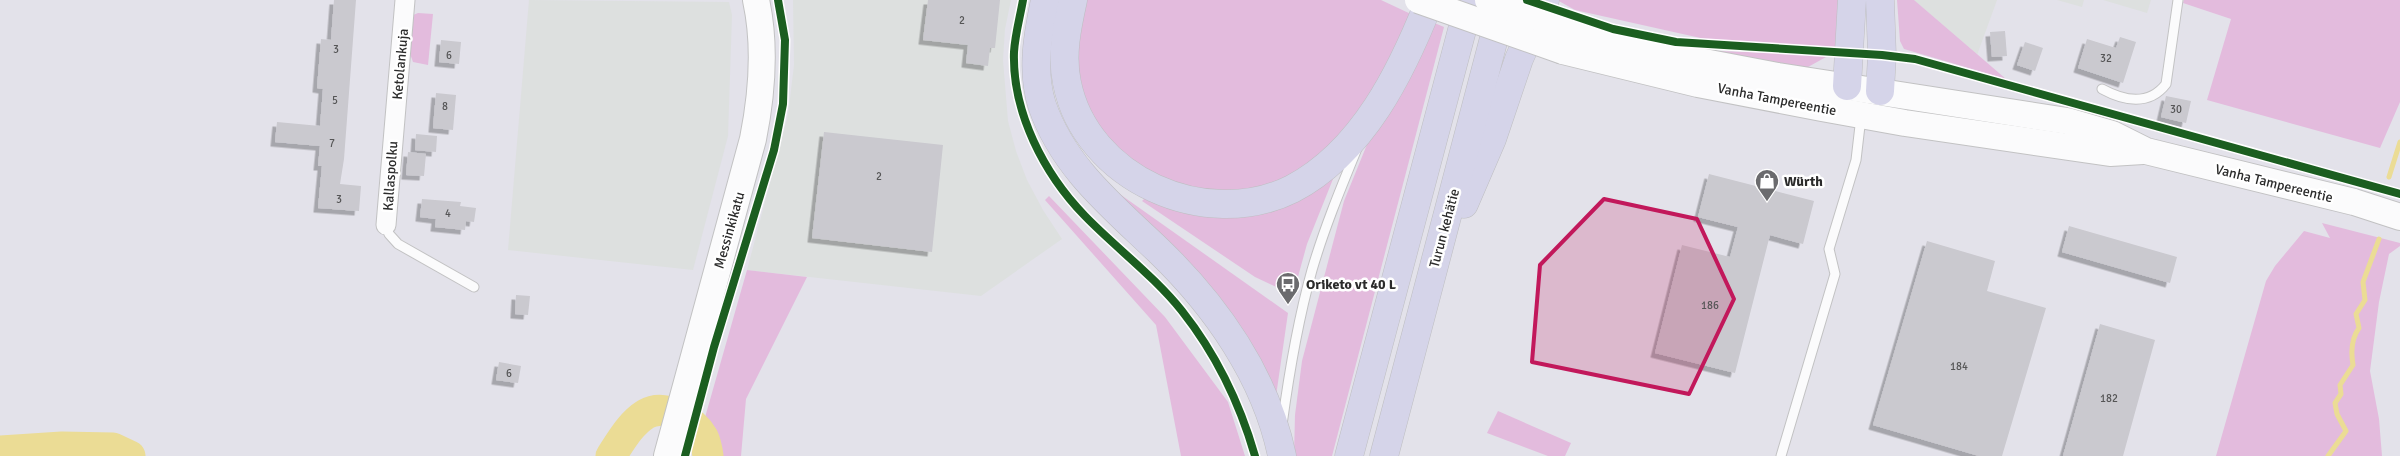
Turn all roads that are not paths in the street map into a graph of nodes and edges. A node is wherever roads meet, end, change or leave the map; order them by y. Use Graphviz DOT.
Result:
graph roads {
  1 [pos="405,0"];
  2 [pos="756,0"];
  3 [pos="1045,0"];
  4 [pos="1072,0"];
  5 [pos="1418,0"];
  6 [pos="1430,0"];
  7 [pos="1470,0"];
  8 [pos="1488,0"];
  9 [pos="1504,0"];
  10 [pos="1545,0"];
  11 [pos="1852,0"];
  12 [pos="1880,0"];
  13 [pos="2178,0"];
  14 [pos="1566,39"];
  15 [pos="1847,86"];
  16 [pos="2102,89"];
  17 [pos="1880,91"];
  18 [pos="1861,115"];
  19 [pos="1367,123"];
  20 [pos="394,128"];
  21 [pos="2146,151"];
  22 [pos="2400,217"];
  23 [pos="386,225"];
  24 [pos="1430,281"];
  25 [pos="474,287"];
  26 [pos="1281,452"];
  27 [pos="667,456"];
  28 [pos="1350,456"];
  29 [pos="1384,456"];
  30 [pos="1781,456"];
  1 -- 20 [label="street, Ketolankuja"];
  2 -- 27 [label="main road, Messinkikatu"];
  3 -- 26 [label="highway"];
  4 -- 19 [label="highway"];
  5 -- 14 [label="main road, Vanha Tampereentie, bridge"];
  6 -- 19 [label="highway"];
  7 -- 28 [label="highway"];
  8 -- 14 [label="main road, Vanha Tampereentie, bridge"];
  9 -- 24 [label="highway, Turun kehätie"];
  10 -- 24 [label="highway"];
  11 -- 15 [label="highway"];
  12 -- 17 [label="highway"];
  13 -- 16 [label="lane"];
  14 -- 15 [label="main road, Vanha Tampereentie"];
  14 -- 18 [label="main road, Vanha Tampereentie"];
  15 -- 17 [label="main road, Vanha Tampereentie"];
  15 -- 18 [label="main road"];
  17 -- 18 [label="main road"];
  17 -- 21 [label="main road, Vanha Tampereentie"];
  18 -- 21 [label="main road, Vanha Tampereentie"];
  18 -- 30 [label="lane"];
  19 -- 26 [label="lane"];
  20 -- 23 [label="street, Kallaspolku"];
  21 -- 22 [label="main road, Vanha Tampereentie"];
  23 -- 25 [label="lane"];
  24 -- 29 [label="highway, Turun kehätie"];
}
